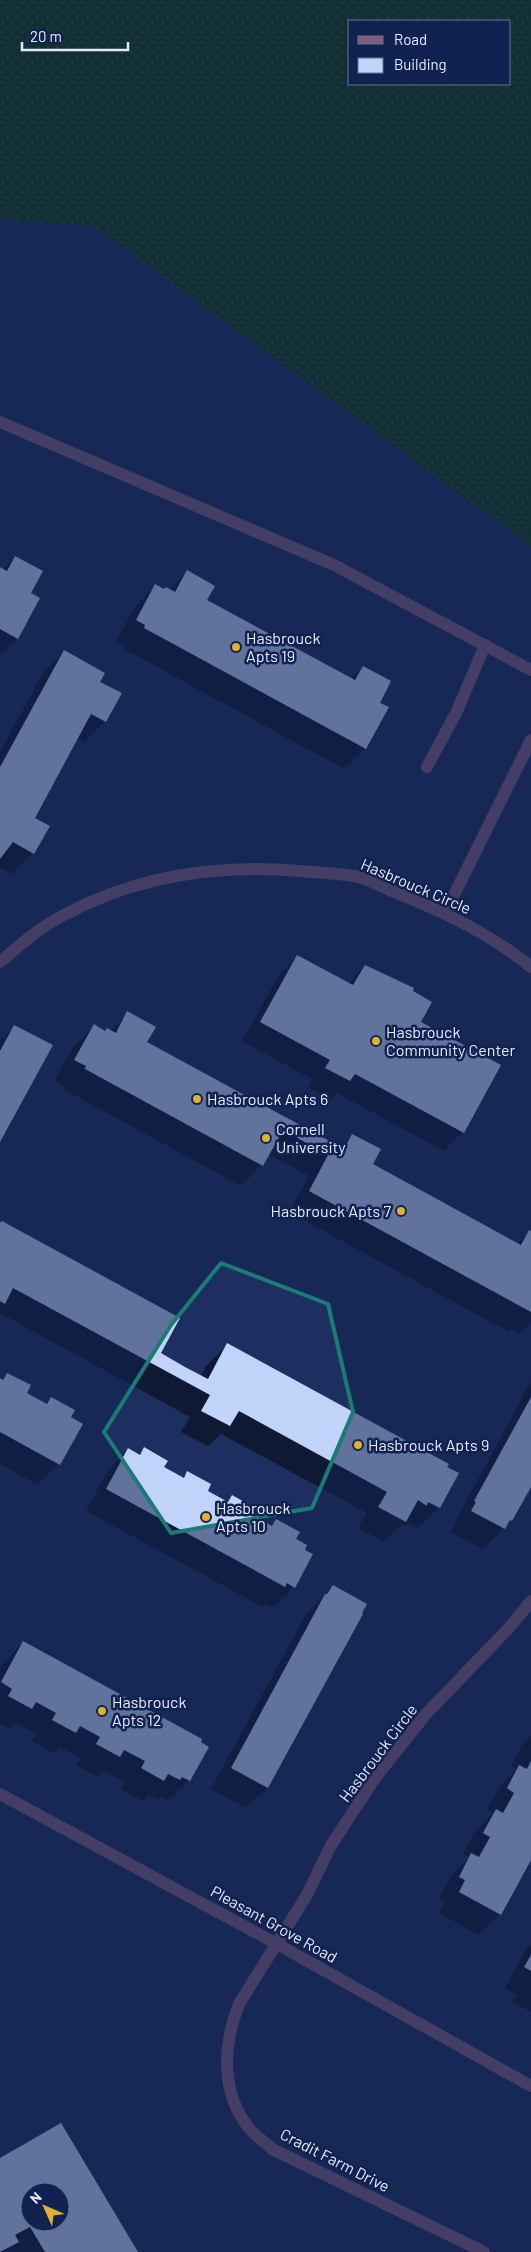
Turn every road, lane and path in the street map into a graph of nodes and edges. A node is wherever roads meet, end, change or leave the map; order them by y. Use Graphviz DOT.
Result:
graph roads {
  1 [pos="0,422"];
  2 [pos="485,645"];
  3 [pos="531,670"];
  4 [pos="531,740"];
  5 [pos="427,767"];
  6 [pos="445,913"];
  7 [pos="0,962"];
  8 [pos="531,967"];
  9 [pos="531,1601"];
  10 [pos="0,1794"];
  11 [pos="277,1944"];
  12 [pos="531,2086"];
  13 [pos="484,2252"];
  1 -- 2 [label="street"];
  2 -- 3 [label="street"];
  2 -- 5 [label="street"];
  4 -- 6 [label="street"];
  6 -- 7 [label="street, Hasbrouck Circle"];
  6 -- 8 [label="street, Hasbrouck Circle"];
  9 -- 11 [label="street, Hasbrouck Circle"];
  10 -- 11 [label="street, Pleasant Grove Road"];
  11 -- 12 [label="street, Pleasant Grove Road"];
  11 -- 13 [label="street, Cradit Farm Drive"];
}
